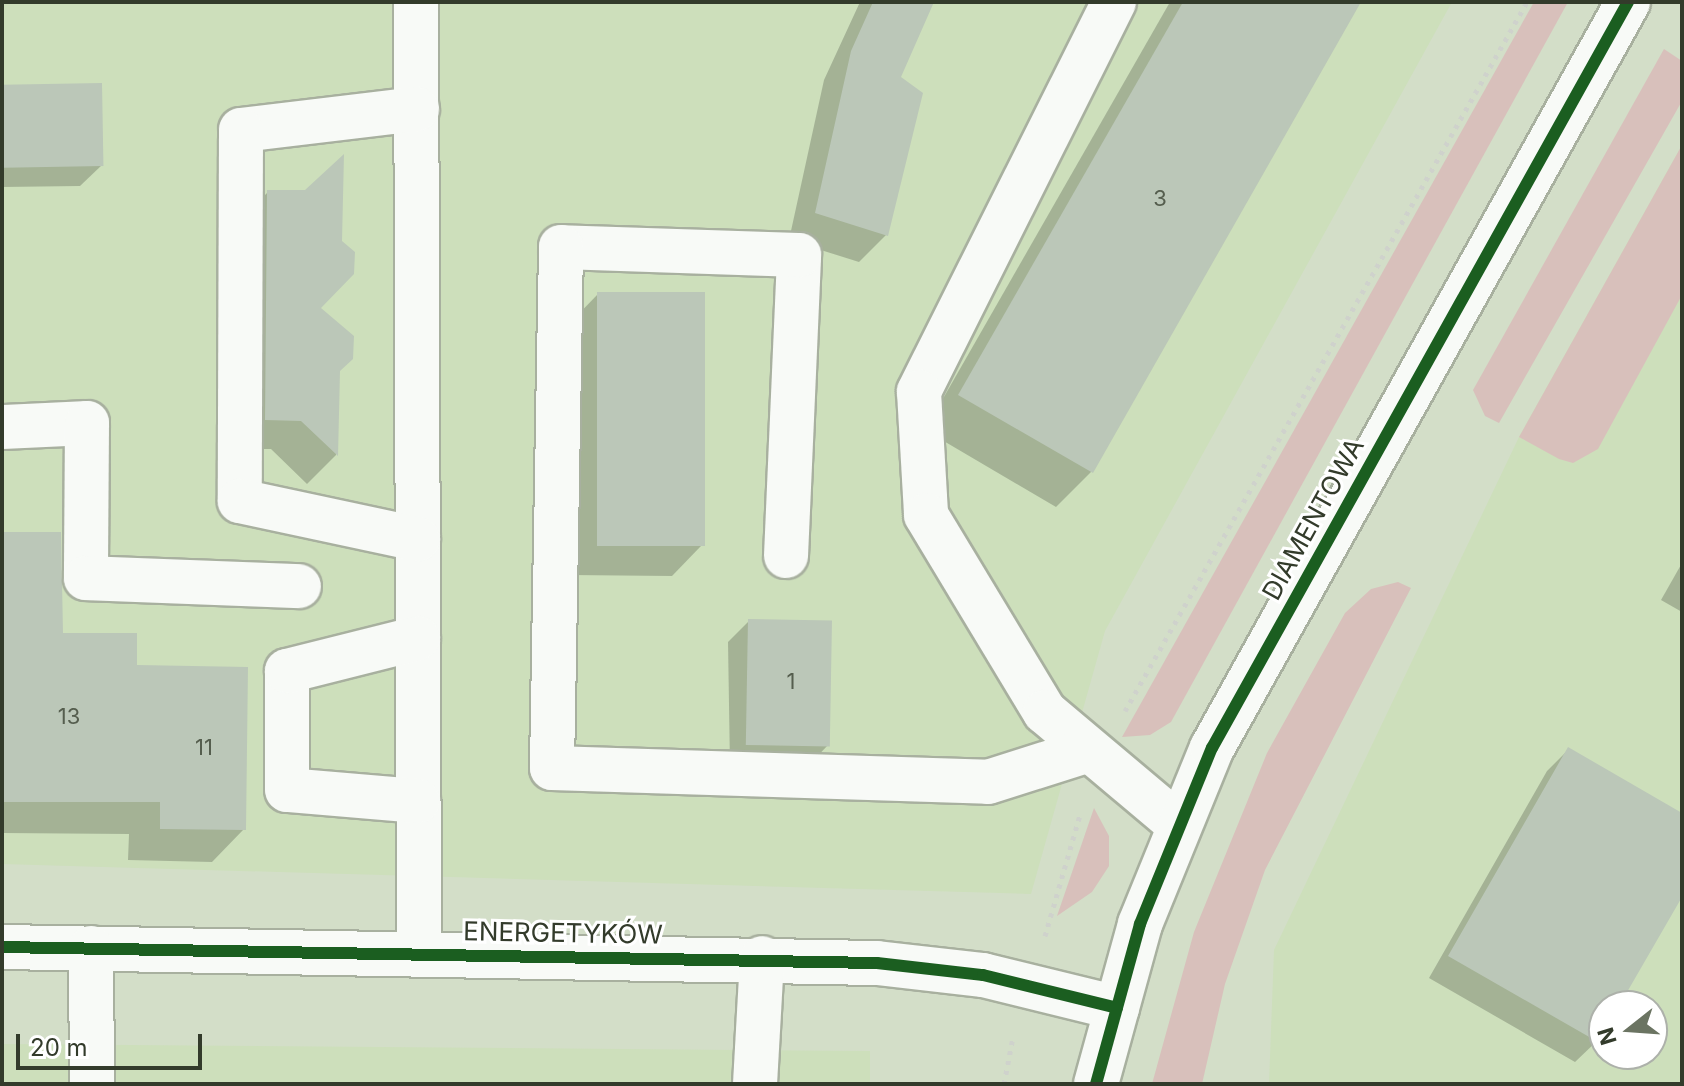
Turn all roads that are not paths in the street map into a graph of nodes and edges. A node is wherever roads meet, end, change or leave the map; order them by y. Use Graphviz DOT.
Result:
graph roads {
  1 [pos="416,2"];
  2 [pos="1114,2"];
  3 [pos="1628,2"];
  4 [pos="417,109"];
  5 [pos="2,427"];
  6 [pos="418,539"];
  7 [pos="786,556"];
  8 [pos="299,586"];
  9 [pos="418,638"];
  10 [pos="1096,755"];
  11 [pos="418,801"];
  12 [pos="1179,825"];
  13 [pos="2,947"];
  14 [pos="91,948"];
  15 [pos="419,952"];
  16 [pos="762,958"];
  17 [pos="1117,1008"];
  18 [pos="92,1084"];
  19 [pos="755,1084"];
  20 [pos="1096,1084"];
  1 -- 4 [label="street"];
  2 -- 10 [label="street"];
  3 -- 12 [label="street, DIAMENTOWA"];
  4 -- 6 [label="street"];
  4 -- 6 [label="street"];
  5 -- 8 [label="street"];
  6 -- 9 [label="street"];
  7 -- 10 [label="street"];
  9 -- 11 [label="street"];
  9 -- 11 [label="street"];
  10 -- 12 [label="street"];
  11 -- 15 [label="street"];
  12 -- 17 [label="street, DIAMENTOWA"];
  13 -- 14 [label="street, ENERGETYKÓW"];
  14 -- 15 [label="street, ENERGETYKÓW"];
  14 -- 18 [label="street"];
  15 -- 16 [label="street, ENERGETYKÓW"];
  16 -- 17 [label="street, ENERGETYKÓW"];
  16 -- 19 [label="street"];
  17 -- 20 [label="street, DIAMENTOWA"];
}
